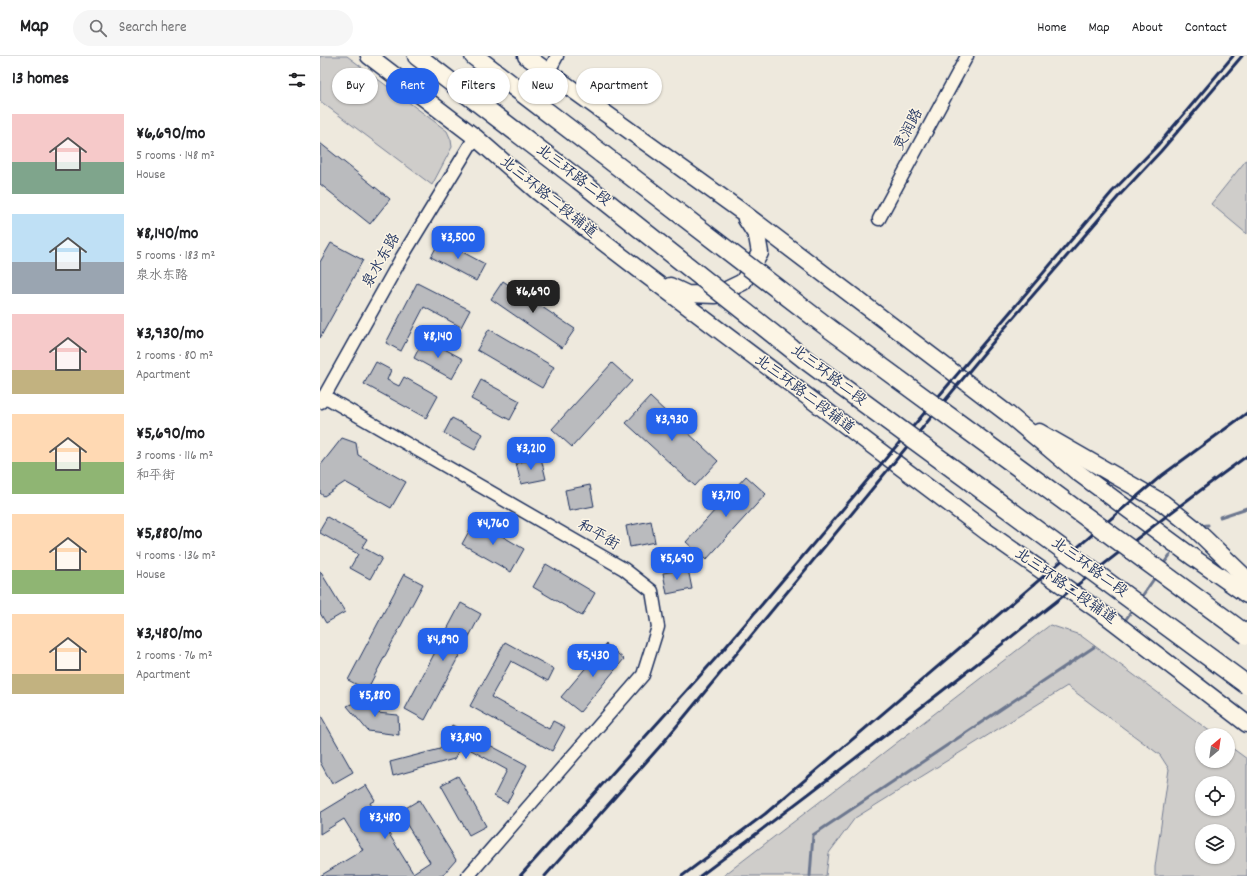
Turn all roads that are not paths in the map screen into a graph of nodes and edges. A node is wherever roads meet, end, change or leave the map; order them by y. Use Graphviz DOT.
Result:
graph roads {
  1 [pos="369,56"];
  2 [pos="417,56"];
  3 [pos="474,56"];
  4 [pos="526,56"];
  5 [pos="557,56"];
  6 [pos="967,56"];
  7 [pos="544,68"];
  8 [pos="551,68"];
  9 [pos="568,85"];
  10 [pos="475,137"];
  11 [pos="741,211"];
  12 [pos="879,219"];
  13 [pos="646,275"];
  14 [pos="322,400"];
  15 [pos="1008,414"];
  16 [pos="1247,579"];
  17 [pos="1247,595"];
  18 [pos="1247,635"];
  19 [pos="1247,685"];
  20 [pos="1247,724"];
  21 [pos="468,876"];
  1 -- 10 [label="main road, 北三环路二段辅道"];
  2 -- 19 [label="highway, 北三环路二段, bridge"];
  3 -- 18 [label="highway, bridge"];
  4 -- 7 [label="main road"];
  5 -- 8 [label="street"];
  6 -- 12 [label="street, 灵润路"];
  9 -- 11 [label="main road"];
  10 -- 13 [label="main road, 北三环路二段辅道"];
  10 -- 14 [label="street, 泉水东路"];
  11 -- 13 [label="main road"];
  11 -- 15 [label="main road"];
  13 -- 20 [label="main road, 北三环路二段辅道"];
  14 -- 21 [label="street, 和平街"];
  15 -- 16 [label="main road"];
  15 -- 17 [label="main road"];
}
